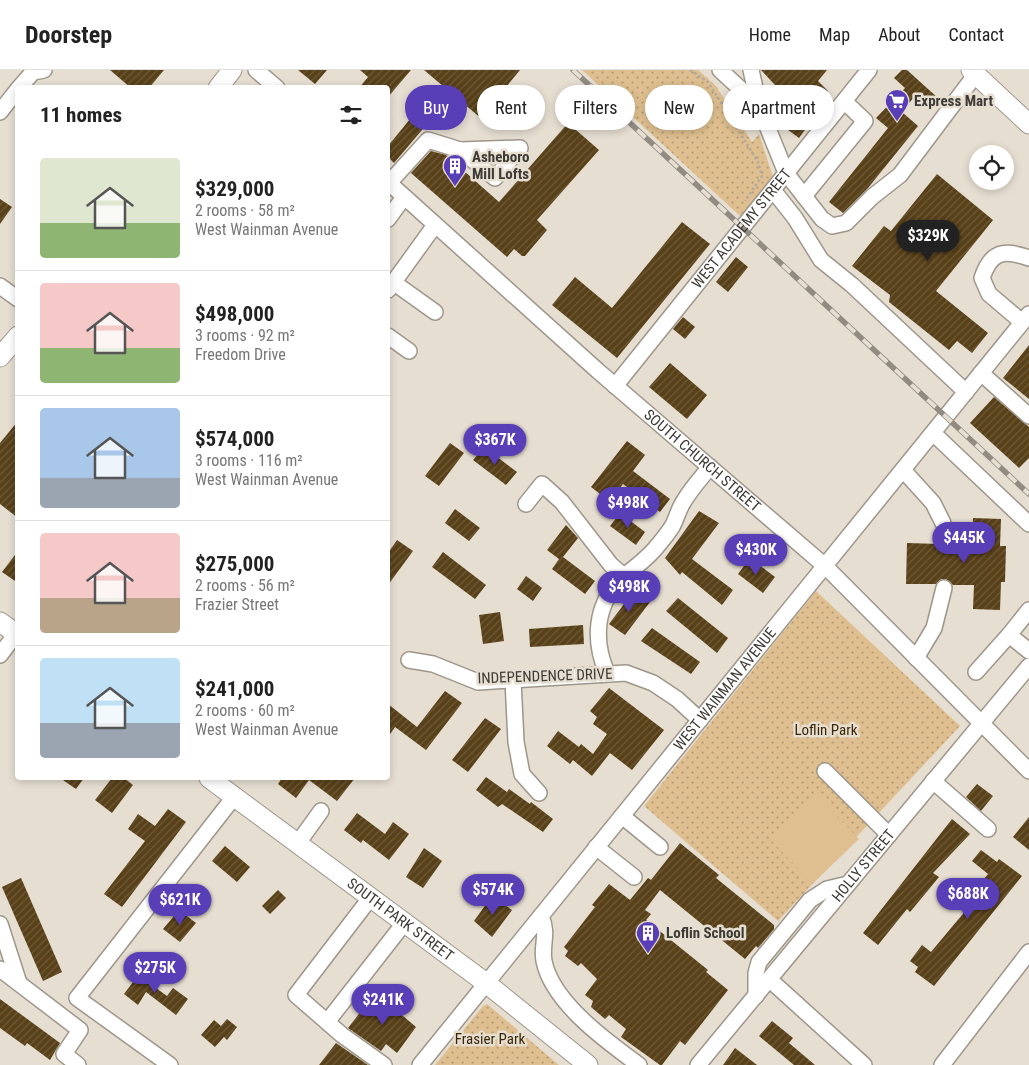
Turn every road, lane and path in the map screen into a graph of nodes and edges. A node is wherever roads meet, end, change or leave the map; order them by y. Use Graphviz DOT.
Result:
graph roads {
  1 [pos="232,70"];
  2 [pos="256,70"];
  3 [pos="690,70"];
  4 [pos="720,70"];
  5 [pos="751,70"];
  6 [pos="869,70"];
  7 [pos="36,71"];
  8 [pos="974,72"];
  9 [pos="21,85"];
  10 [pos="220,85"];
  11 [pos="274,85"];
  12 [pos="736,85"];
  13 [pos="754,85"];
  14 [pos="15,92"];
  15 [pos="845,102"];
  16 [pos="0,112"];
  17 [pos="1029,124"];
  18 [pos="769,130"];
  19 [pos="460,150"];
  20 [pos="786,173"];
  21 [pos="390,180"];
  22 [pos="390,184"];
  23 [pos="773,190"];
  24 [pos="804,196"];
  25 [pos="404,197"];
  26 [pos="743,204"];
  27 [pos="390,215"];
  28 [pos="435,225"];
  29 [pos="1029,258"];
  30 [pos="0,286"];
  31 [pos="390,286"];
  32 [pos="15,297"];
  33 [pos="435,312"];
  34 [pos="1025,318"];
  35 [pos="390,337"];
  36 [pos="15,340"];
  37 [pos="409,351"];
  38 [pos="0,357"];
  39 [pos="981,373"];
  40 [pos="615,386"];
  41 [pos="966,392"];
  42 [pos="1029,416"];
  43 [pos="933,433"];
  44 [pos="710,467"];
  45 [pos="903,470"];
  46 [pos="526,504"];
  47 [pos="943,523"];
  48 [pos="1029,524"];
  49 [pos="825,566"];
  50 [pos="625,577"];
  51 [pos="944,588"];
  52 [pos="1029,610"];
  53 [pos="0,622"];
  54 [pos="15,633"];
  55 [pos="15,635"];
  56 [pos="1009,635"];
  57 [pos="1029,651"];
  58 [pos="0,655"];
  59 [pos="916,658"];
  60 [pos="409,660"];
  61 [pos="1029,666"];
  62 [pos="607,672"];
  63 [pos="976,672"];
  64 [pos="513,680"];
  65 [pos="700,720"];
  66 [pos="981,724"];
  67 [pos="825,771"];
  68 [pos="1029,771"];
  69 [pos="212,780"];
  70 [pos="933,781"];
  71 [pos="539,793"];
  72 [pos="234,797"];
  73 [pos="321,811"];
  74 [pos="622,816"];
  75 [pos="988,829"];
  76 [pos="889,835"];
  77 [pos="298,843"];
  78 [pos="596,847"];
  79 [pos="660,847"];
  80 [pos="634,877"];
  81 [pos="848,884"];
  82 [pos="371,897"];
  83 [pos="541,916"];
  84 [pos="405,922"];
  85 [pos="0,924"];
  86 [pos="1029,952"];
  87 [pos="0,968"];
  88 [pos="769,979"];
  89 [pos="19,983"];
  90 [pos="486,983"];
  91 [pos="756,996"];
  92 [pos="326,1022"];
  93 [pos="153,1060"];
  94 [pos="78,1065"];
  95 [pos="170,1065"];
  96 [pos="384,1065"];
  97 [pos="420,1065"];
  98 [pos="588,1065"];
  99 [pos="639,1065"];
  100 [pos="698,1065"];
  101 [pos="864,1065"];
  102 [pos="942,1065"];
  1 -- 10 [label="main road"];
  2 -- 11 [label="street"];
  3 -- 26 [label="path"];
  4 -- 12 [label="street"];
  5 -- 13 [label="street"];
  6 -- 15 [label="street, WEST ACADEMY STREET"];
  7 -- 9 [label="street"];
  8 -- 17 [label="main road"];
  8 -- 24 [label="street"];
  14 -- 16 [label="street"];
  15 -- 20 [label="street, WEST ACADEMY STREET"];
  15 -- 24 [label="street"];
  18 -- 20 [label="street"];
  19 -- 21 [label="street"];
  20 -- 23 [label="street, WEST ACADEMY STREET"];
  20 -- 24 [label="street"];
  22 -- 25 [label="street, SOUTH CHURCH STREET"];
  23 -- 40 [label="street, WEST ACADEMY STREET"];
  23 -- 41 [label="street"];
  25 -- 27 [label="street"];
  25 -- 28 [label="street, SOUTH CHURCH STREET"];
  28 -- 31 [label="street"];
  28 -- 40 [label="street, SOUTH CHURCH STREET"];
  29 -- 34 [label="street"];
  30 -- 32 [label="street"];
  31 -- 33 [label="street"];
  34 -- 39 [label="street, WEST WAINMAN AVENUE"];
  35 -- 37 [label="street"];
  36 -- 38 [label="main road"];
  39 -- 41 [label="street, WEST WAINMAN AVENUE"];
  39 -- 42 [label="street"];
  40 -- 44 [label="street, SOUTH CHURCH STREET"];
  41 -- 43 [label="street, WEST WAINMAN AVENUE"];
  43 -- 45 [label="street, WEST WAINMAN AVENUE"];
  43 -- 48 [label="street"];
  44 -- 49 [label="street, SOUTH CHURCH STREET"];
  44 -- 50 [label="street"];
  45 -- 47 [label="street"];
  45 -- 49 [label="street, WEST WAINMAN AVENUE"];
  46 -- 50 [label="street"];
  49 -- 59 [label="street, SOUTH CHURCH STREET"];
  49 -- 65 [label="street, WEST WAINMAN AVENUE"];
  50 -- 62 [label="street"];
  51 -- 59 [label="street"];
  52 -- 56 [label="street"];
  53 -- 54 [label="main road"];
  55 -- 58 [label="street"];
  56 -- 57 [label="street"];
  56 -- 63 [label="street"];
  59 -- 66 [label="street, SOUTH CHURCH STREET"];
  60 -- 64 [label="street, INDEPENDENCE DRIVE"];
  61 -- 66 [label="street, HOLLY STREET"];
  62 -- 64 [label="street, INDEPENDENCE DRIVE"];
  62 -- 65 [label="street, INDEPENDENCE DRIVE"];
  64 -- 71 [label="street"];
  65 -- 74 [label="street, WEST WAINMAN AVENUE"];
  66 -- 68 [label="street, SOUTH CHURCH STREET"];
  66 -- 70 [label="street, HOLLY STREET"];
  67 -- 76 [label="street"];
  69 -- 72 [label="main road, SOUTH PARK STREET"];
  70 -- 75 [label="street"];
  70 -- 76 [label="street, HOLLY STREET"];
  72 -- 77 [label="main road, SOUTH PARK STREET"];
  72 -- 93 [label="street"];
  73 -- 77 [label="street"];
  74 -- 78 [label="street, WEST WAINMAN AVENUE"];
  74 -- 79 [label="street"];
  76 -- 81 [label="street, HOLLY STREET"];
  77 -- 82 [label="main road, SOUTH PARK STREET"];
  78 -- 80 [label="street"];
  78 -- 83 [label="street, WEST WAINMAN AVENUE"];
  81 -- 88 [label="street, HOLLY STREET"];
  81 -- 91 [label="street"];
  82 -- 84 [label="main road, SOUTH PARK STREET"];
  82 -- 92 [label="street"];
  83 -- 90 [label="street, WEST WAINMAN AVENUE"];
  83 -- 99 [label="street"];
  84 -- 90 [label="main road, SOUTH PARK STREET"];
  84 -- 92 [label="street"];
  85 -- 89 [label="street"];
  86 -- 102 [label="street"];
  87 -- 89 [label="street"];
  88 -- 91 [label="street, HOLLY STREET"];
  88 -- 101 [label="street"];
  89 -- 94 [label="street"];
  90 -- 97 [label="street, WEST WAINMAN AVENUE"];
  90 -- 98 [label="main road, SOUTH PARK STREET"];
  91 -- 100 [label="street, HOLLY STREET"];
  92 -- 96 [label="street"];
  93 -- 95 [label="street"];
}
